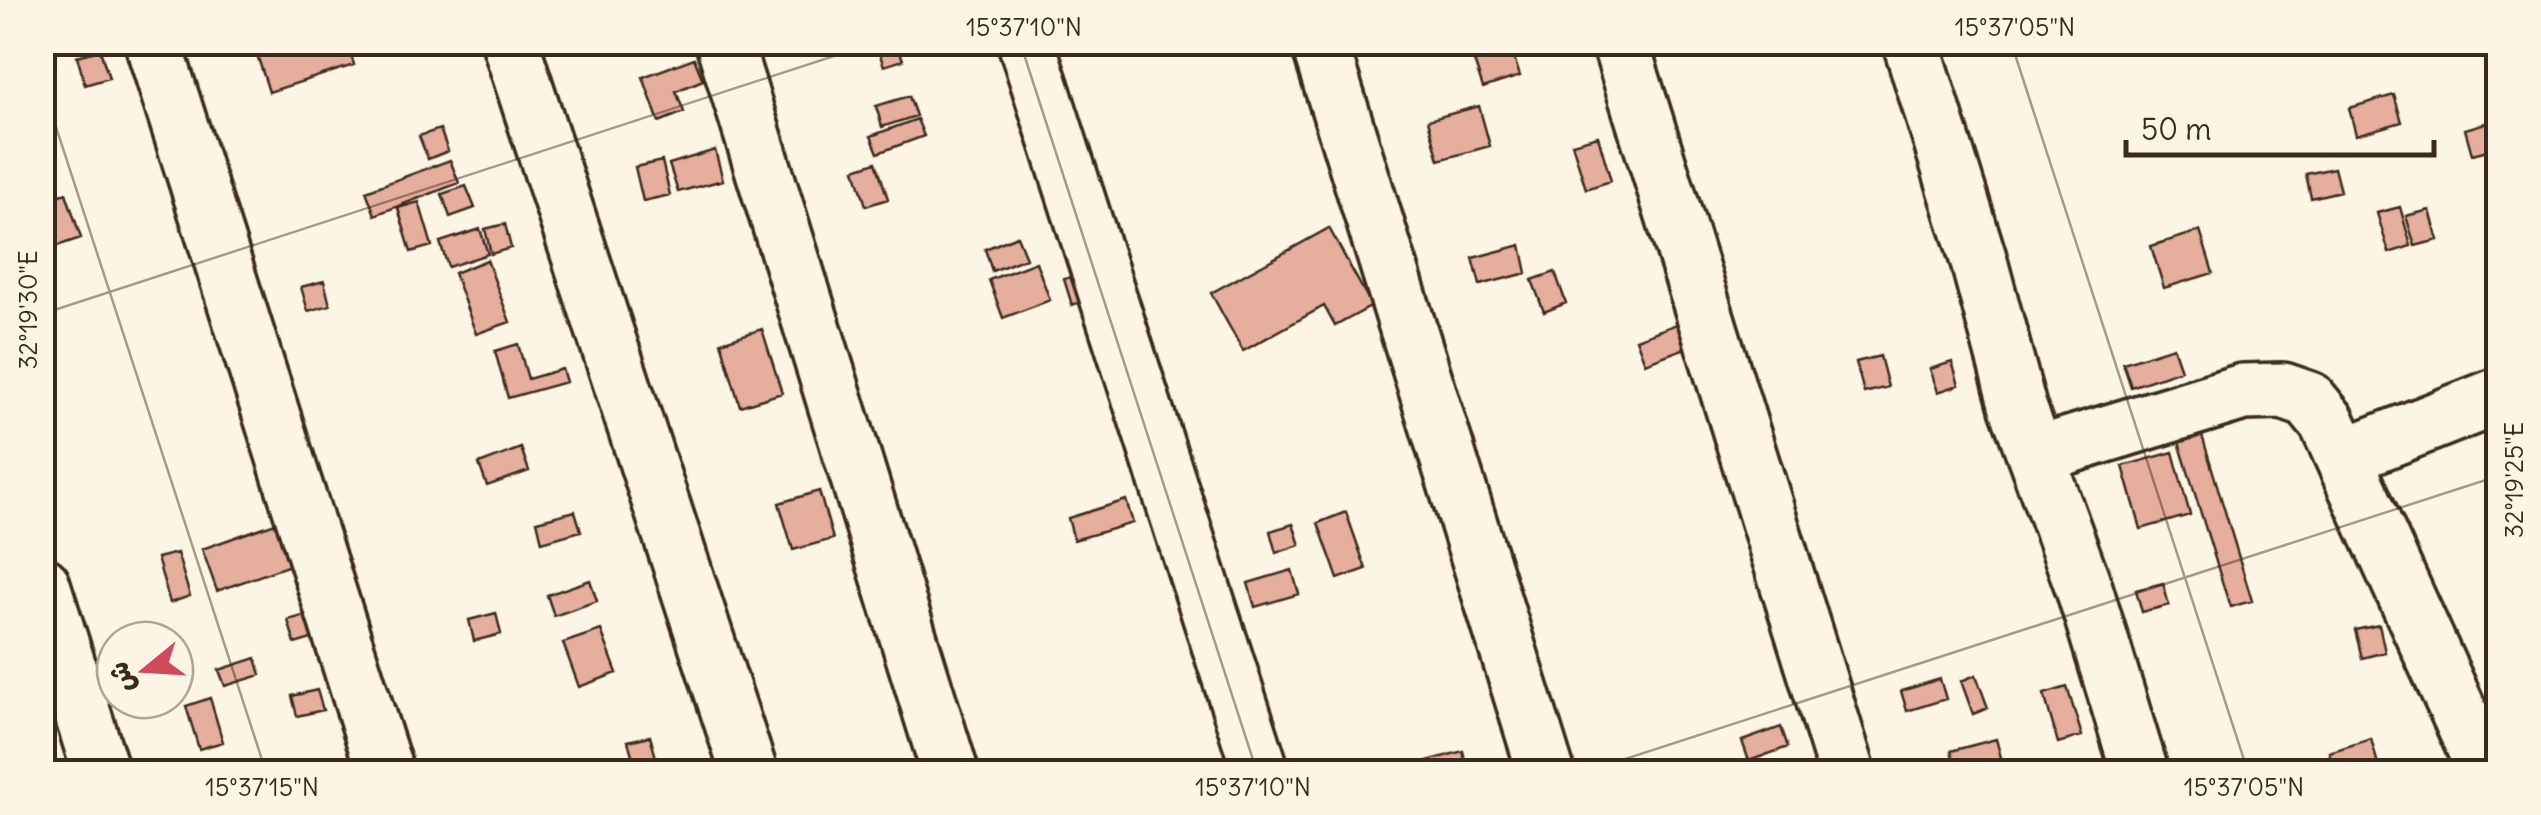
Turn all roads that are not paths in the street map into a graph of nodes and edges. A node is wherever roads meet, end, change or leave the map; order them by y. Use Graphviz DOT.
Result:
graph roads {
  1 [pos="153,42"];
  2 [pos="510,42"];
  3 [pos="724,42"];
  4 [pos="1026,42"];
  5 [pos="1320,42"];
  6 [pos="1620,42"];
  7 [pos="1911,42"];
  8 [pos="2498,396"];
  9 [pos="2037,455"];
  10 [pos="2343,457"];
  11 [pos="42,585"];
  12 [pos="101,772"];
  13 [pos="385,772"];
  14 [pos="750,772"];
  15 [pos="950,772"];
  16 [pos="1261,772"];
  17 [pos="1546,772"];
  18 [pos="1847,772"];
  19 [pos="2140,772"];
  20 [pos="2486,772"];
  1 -- 13 [label="street"];
  2 -- 14 [label="street"];
  3 -- 15 [label="street"];
  4 -- 16 [label="street"];
  5 -- 17 [label="street"];
  6 -- 18 [label="street"];
  7 -- 9 [label="street"];
  8 -- 10 [label="street"];
  9 -- 10 [label="street"];
  9 -- 19 [label="street"];
  10 -- 20 [label="street"];
  11 -- 12 [label="street"];
}
